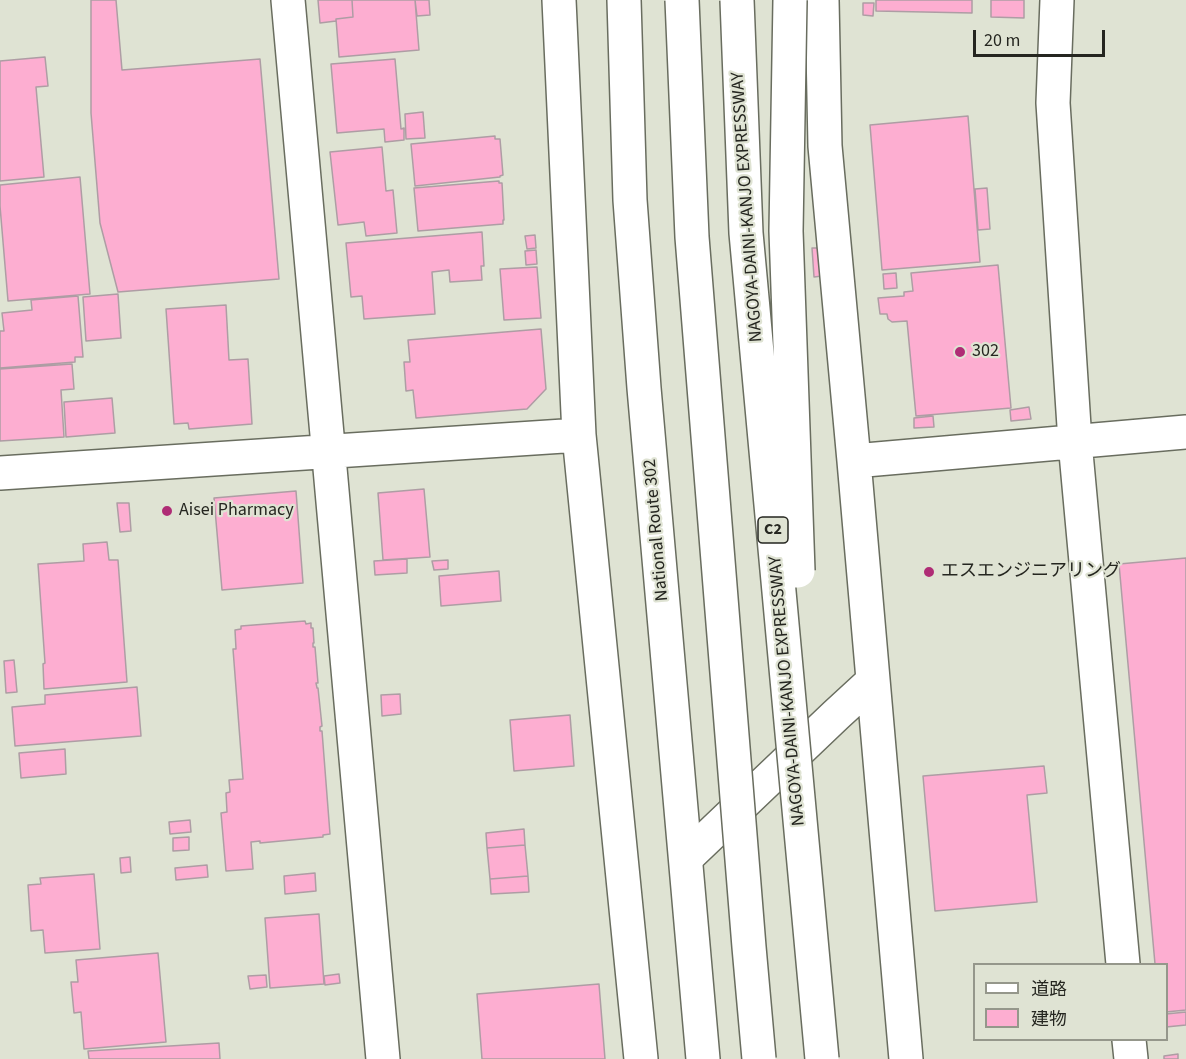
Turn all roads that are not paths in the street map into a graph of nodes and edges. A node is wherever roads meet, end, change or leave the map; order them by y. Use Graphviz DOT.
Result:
graph roads {
  1 [pos="288,0"];
  2 [pos="559,0"];
  3 [pos="624,0"];
  4 [pos="682,0"];
  5 [pos="737,0"];
  6 [pos="790,0"];
  7 [pos="822,0"];
  8 [pos="1057,0"];
  9 [pos="1186,432"];
  10 [pos="579,435"];
  11 [pos="1075,442"];
  12 [pos="329,451"];
  13 [pos="854,461"];
  14 [pos="0,473"];
  15 [pos="873,681"];
  16 [pos="687,856"];
  17 [pos="811,945"];
  18 [pos="1123,963"];
  19 [pos="1129,1041"];
  20 [pos="383,1059"];
  21 [pos="641,1059"];
  22 [pos="703,1059"];
  23 [pos="759,1059"];
  24 [pos="822,1059"];
  25 [pos="906,1059"];
  26 [pos="1131,1059"];
  1 -- 12 [label="main road"];
  2 -- 10 [label="main road"];
  3 -- 16 [label="main road, National Route 302"];
  4 -- 23 [label="main road, bridge"];
  5 -- 17 [label="main road, NAGOYA-DAINI-KANJO EXPRESSWAY / C2, bridge"];
  6 -- 17 [label="main road, bridge"];
  7 -- 13 [label="main road"];
  8 -- 11 [label="main road"];
  9 -- 11 [label="main road"];
  10 -- 12 [label="main road"];
  10 -- 21 [label="main road"];
  11 -- 13 [label="main road"];
  11 -- 18 [label="main road"];
  12 -- 14 [label="main road"];
  12 -- 20 [label="main road"];
  13 -- 15 [label="main road"];
  15 -- 16 [label="main road"];
  15 -- 25 [label="main road"];
  16 -- 22 [label="main road, National Route 302"];
  17 -- 24 [label="main road, NAGOYA-DAINI-KANJO EXPRESSWAY / C2, bridge"];
  19 -- 26 [label="main road"];
}
